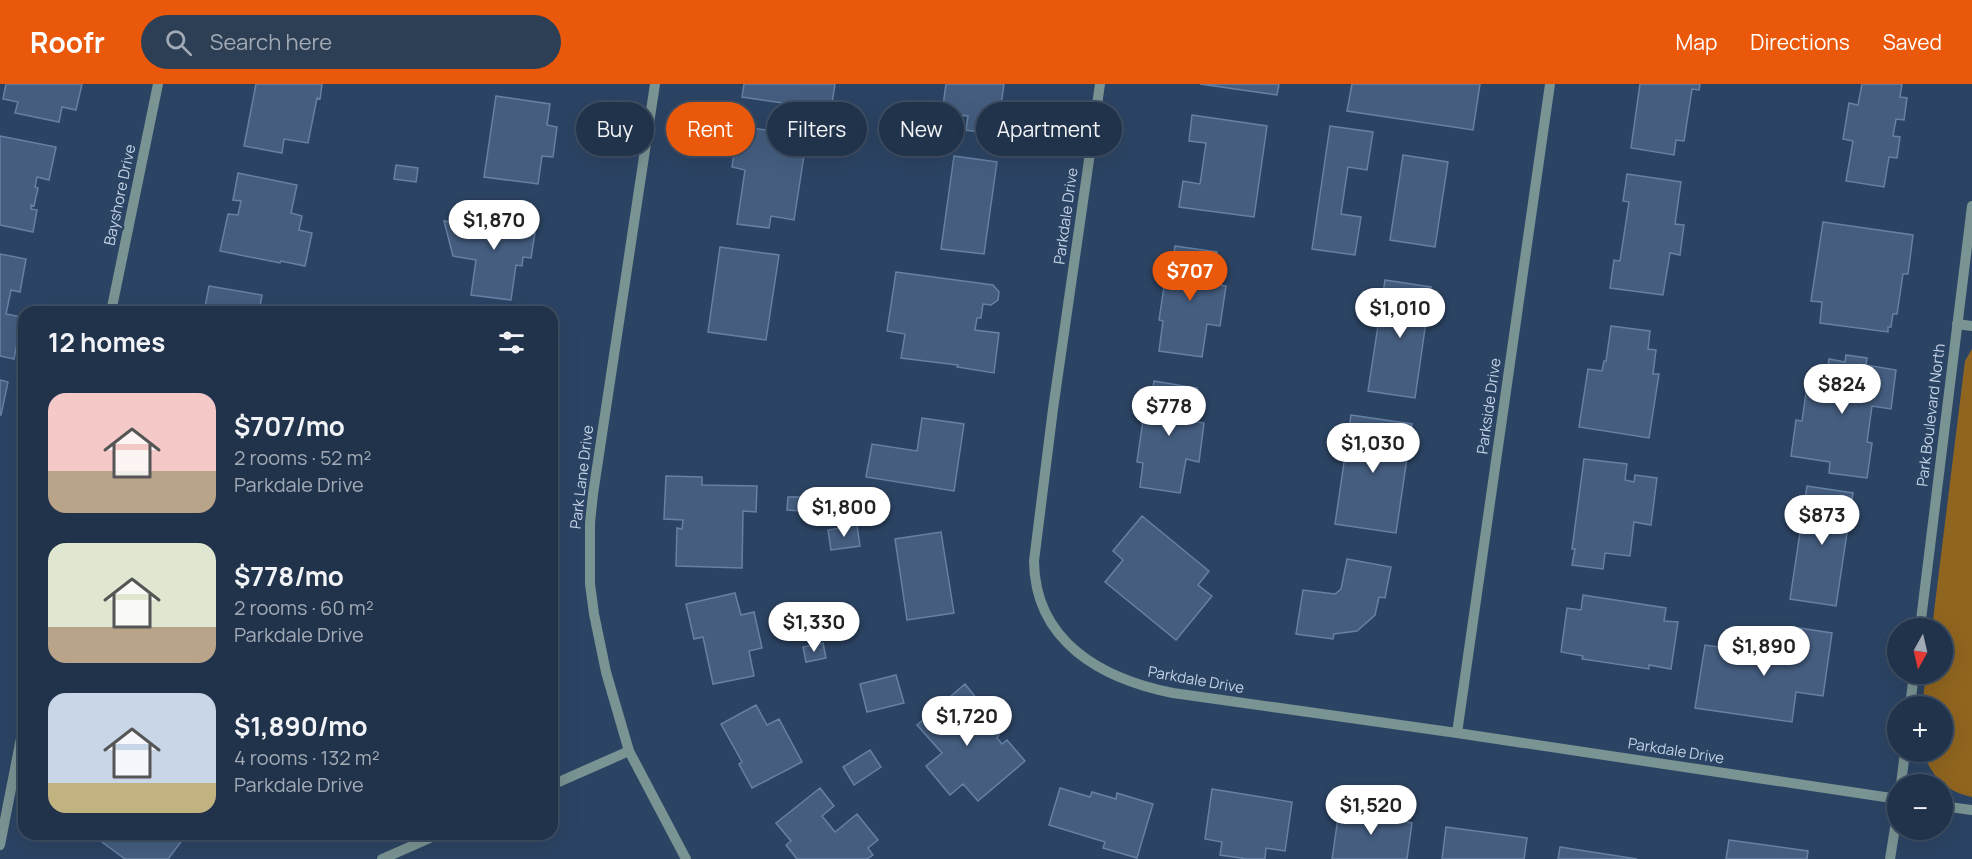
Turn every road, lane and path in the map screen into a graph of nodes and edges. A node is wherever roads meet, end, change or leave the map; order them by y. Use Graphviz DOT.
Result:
graph roads {
  1 [pos="158,84"];
  2 [pos="655,84"];
  3 [pos="1100,84"];
  4 [pos="1550,84"];
  5 [pos="1972,206"];
  6 [pos="112,306"];
  7 [pos="1957,324"];
  8 [pos="1972,326"];
  9 [pos="1921,618"];
  10 [pos="1457,733"];
  11 [pos="629,751"];
  12 [pos="18,754"];
  13 [pos="558,782"];
  14 [pos="1887,798"];
  15 [pos="1953,807"];
  16 [pos="1972,810"];
  17 [pos="425,840"];
  18 [pos="1893,840"];
  19 [pos="0,845"];
  20 [pos="382,859"];
  21 [pos="686,859"];
  22 [pos="1890,859"];
  1 -- 6 [label="street, Bayshore Drive"];
  2 -- 11 [label="street, Park Lane Drive"];
  3 -- 10 [label="street, Parkdale Drive"];
  4 -- 10 [label="street, Parkside Drive"];
  5 -- 7 [label="street, Park Boulevard North"];
  7 -- 8 [label="street"];
  7 -- 9 [label="street, Park Boulevard North"];
  10 -- 14 [label="street, Parkdale Drive"];
  11 -- 13 [label="street"];
  11 -- 21 [label="street, Park Lane Drive"];
  12 -- 19 [label="street"];
  15 -- 16 [label="street"];
  17 -- 20 [label="street"];
  18 -- 22 [label="street"];
}
